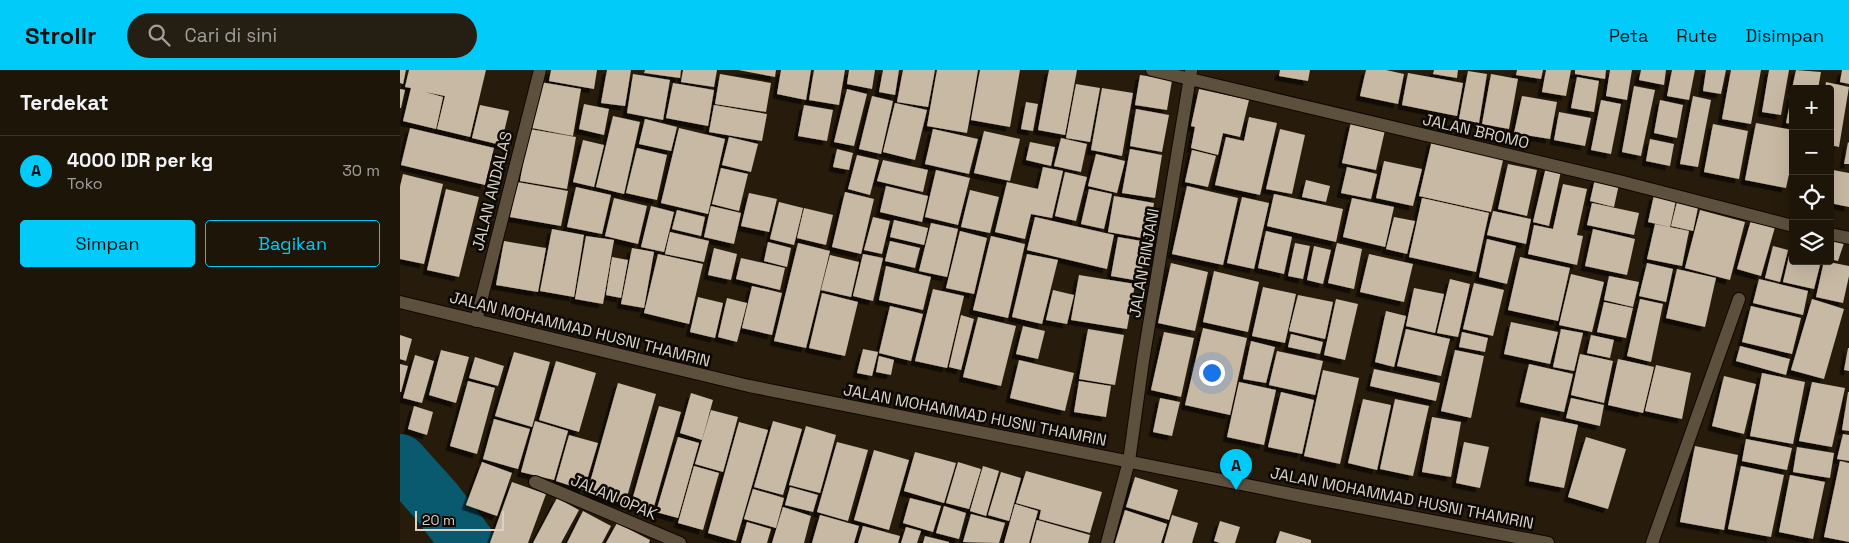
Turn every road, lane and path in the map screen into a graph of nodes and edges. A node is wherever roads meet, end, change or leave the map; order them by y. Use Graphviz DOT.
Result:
graph roads {
  1 [pos="540,70"];
  2 [pos="1152,70"];
  3 [pos="1191,74"];
  4 [pos="1789,225"];
  5 [pos="1834,235"];
  6 [pos="1849,238"];
  7 [pos="1739,299"];
  8 [pos="400,302"];
  9 [pos="476,320"];
  10 [pos="1129,461"];
  11 [pos="536,482"];
  12 [pos="680,543"];
  13 [pos="1107,543"];
  14 [pos="1548,543"];
  15 [pos="1652,543"];
  1 -- 9 [label="street, JALAN ANDALAS"];
  2 -- 3 [label="street, JALAN BROMO"];
  3 -- 4 [label="street, JALAN BROMO"];
  3 -- 10 [label="street, JALAN RINJANI"];
  5 -- 6 [label="street"];
  7 -- 15 [label="street"];
  8 -- 9 [label="street, JALAN MOHAMMAD HUSNI THAMRIN"];
  9 -- 10 [label="street, JALAN MOHAMMAD HUSNI THAMRIN"];
  10 -- 13 [label="street, JALAN RINJANI"];
  10 -- 14 [label="street, JALAN MOHAMMAD HUSNI THAMRIN"];
  11 -- 12 [label="street, JALAN OPAK"];
}
